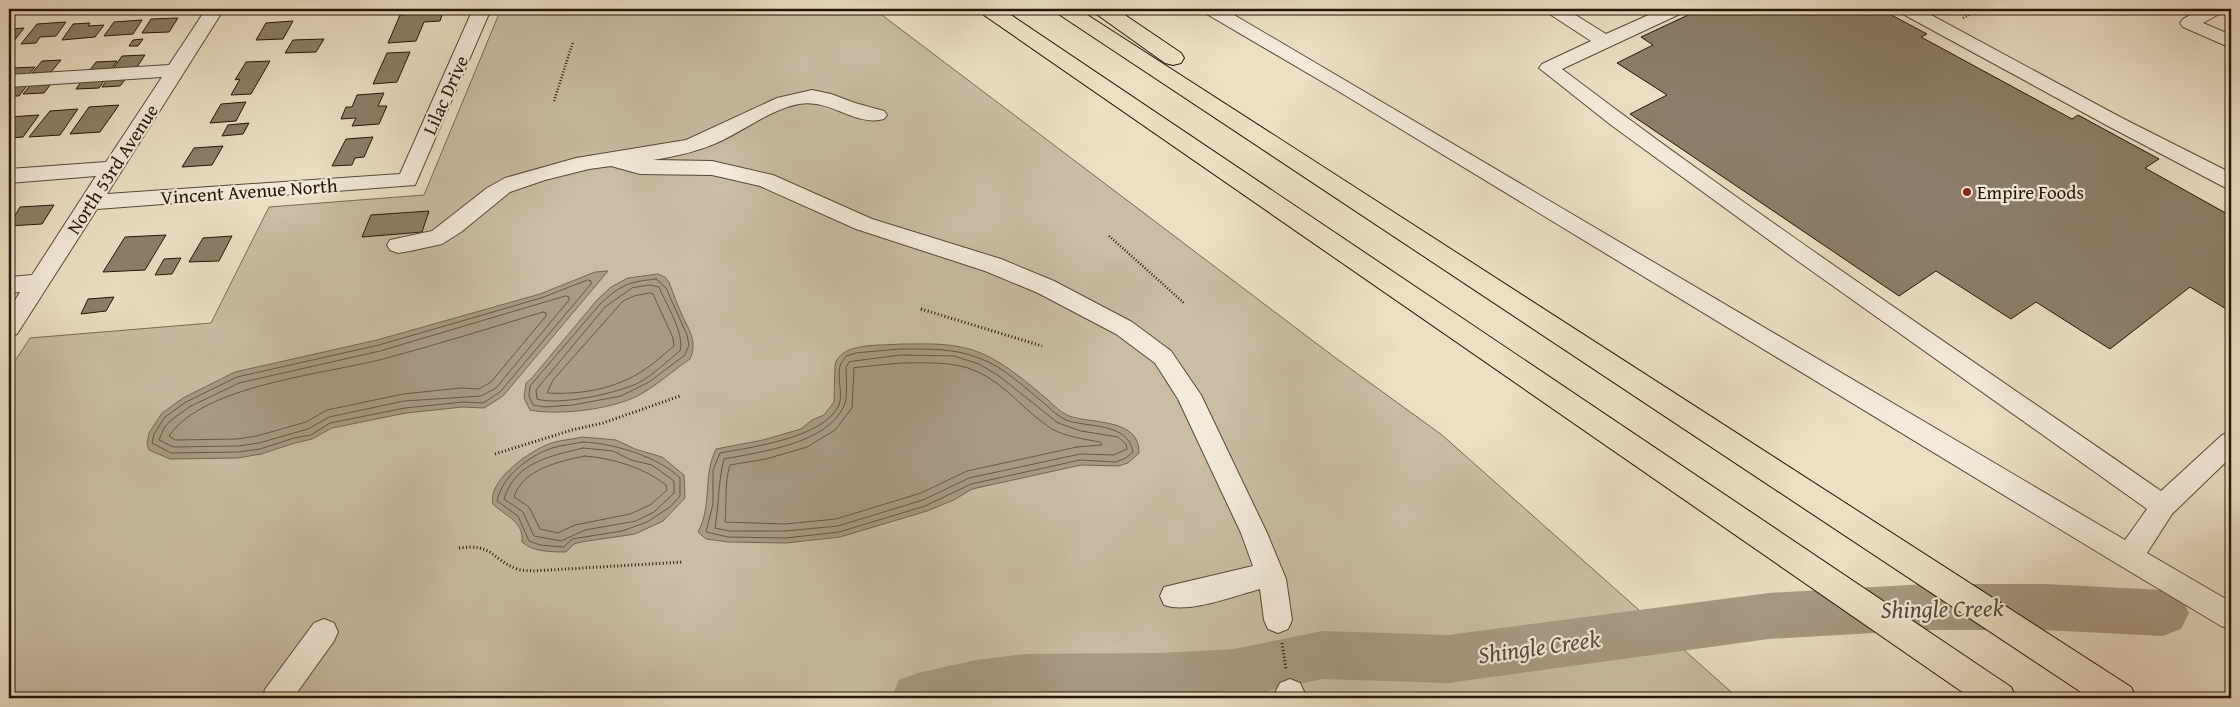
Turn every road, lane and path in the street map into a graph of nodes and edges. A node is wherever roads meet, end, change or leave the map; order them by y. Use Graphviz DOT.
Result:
graph roads {
  1 [pos="80,9"];
  2 [pos="215,9"];
  3 [pos="482,9"];
  4 [pos="988,9"];
  5 [pos="1064,9"];
  6 [pos="1102,9"];
  7 [pos="1211,9"];
  8 [pos="1588,9"];
  9 [pos="1676,9"];
  10 [pos="1907,9"];
  11 [pos="2214,9"];
  12 [pos="9,13"];
  13 [pos="1561,13"];
  14 [pos="573,42"];
  15 [pos="1605,42"];
  16 [pos="2231,42"];
  17 [pos="176,70"];
  18 [pos="9,81"];
  19 [pos="554,101"];
  20 [pos="877,115"];
  21 [pos="614,159"];
  22 [pos="113,168"];
  23 [pos="9,176"];
  24 [pos="408,180"];
  25 [pos="2231,182"];
  26 [pos="91,202"];
  27 [pos="1109,236"];
  28 [pos="398,245"];
  29 [pos="39,282"];
  30 [pos="9,285"];
  31 [pos="1499,293"];
  32 [pos="1185,304"];
  33 [pos="921,309"];
  34 [pos="9,328"];
  35 [pos="1042,346"];
  36 [pos="680,396"];
  37 [pos="2231,442"];
  38 [pos="494,454"];
  39 [pos="2163,506"];
  40 [pos="459,548"];
  41 [pos="2129,557"];
  42 [pos="683,562"];
  43 [pos="1270,574"];
  44 [pos="1174,596"];
  45 [pos="2231,617"];
  46 [pos="1278,620"];
  47 [pos="324,632"];
  48 [pos="1291,695"];
  49 [pos="276,698"];
  50 [pos="1999,698"];
  51 [pos="2119,698"];
  1 -- 12 [label="path"];
  2 -- 17 [label="street, North 53rd Avenue"];
  3 -- 24 [label="street, Lilac Drive"];
  4 -- 50 [label="highway"];
  5 -- 31 [label="highway"];
  6 -- 31 [label="highway"];
  7 -- 41 [label="street"];
  8 -- 13 [label="street"];
  9 -- 15 [label="street"];
  10 -- 25 [label="street"];
  11 -- 16 [label="street"];
  13 -- 15 [label="street"];
  14 -- 19 [label="path"];
  15 -- 39 [label="street"];
  17 -- 18 [label="street"];
  17 -- 22 [label="street, North 53rd Avenue"];
  20 -- 21 [label="street"];
  21 -- 28 [label="street"];
  21 -- 43 [label="street"];
  22 -- 23 [label="street"];
  22 -- 26 [label="street, North 53rd Avenue"];
  24 -- 26 [label="street, Vincent Avenue North"];
  26 -- 29 [label="street, North 53rd Avenue"];
  27 -- 32 [label="path"];
  29 -- 30 [label="street"];
  29 -- 34 [label="street, North 53rd Avenue"];
  31 -- 51 [label="highway"];
  33 -- 35 [label="path"];
  36 -- 38 [label="path"];
  37 -- 39 [label="street"];
  39 -- 41 [label="street"];
  40 -- 42 [label="path"];
  41 -- 45 [label="street"];
  43 -- 44 [label="street"];
  43 -- 46 [label="street"];
  46 -- 48 [label="path"];
  47 -- 49 [label="street"];
}
